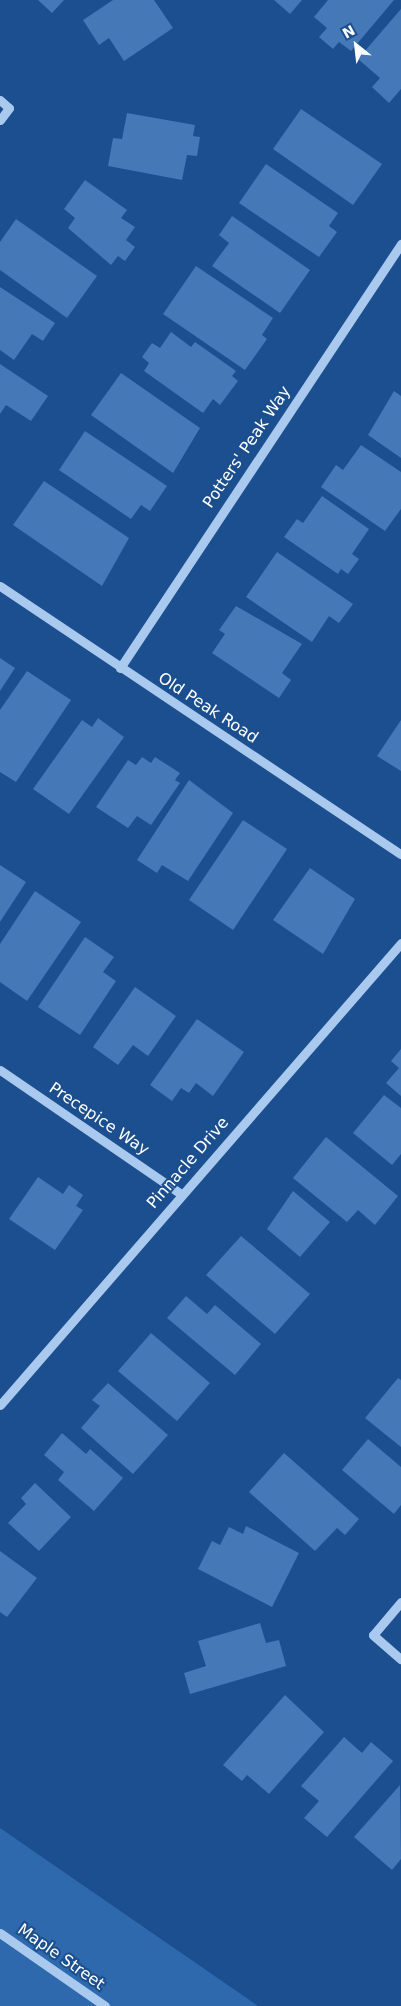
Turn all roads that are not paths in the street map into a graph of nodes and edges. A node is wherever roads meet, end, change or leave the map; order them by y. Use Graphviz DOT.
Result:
graph roads {
  1 [pos="0,100"];
  2 [pos="0,120"];
  3 [pos="401,244"];
  4 [pos="0,586"];
  5 [pos="120,668"];
  6 [pos="401,854"];
  7 [pos="401,943"];
  8 [pos="0,1070"];
  9 [pos="180,1194"];
  10 [pos="0,1405"];
  11 [pos="401,1602"];
  12 [pos="401,1660"];
  13 [pos="0,1933"];
  14 [pos="105,2006"];
  1 -- 2 [label="street"];
  3 -- 5 [label="street, Potters' Peak Way"];
  4 -- 5 [label="street, Old Peak Road"];
  5 -- 6 [label="street, Old Peak Road"];
  7 -- 9 [label="street, Pinnacle Drive"];
  8 -- 9 [label="street, Precepice Way"];
  9 -- 10 [label="street, Pinnacle Drive"];
  11 -- 12 [label="street"];
  13 -- 14 [label="street, Maple Street"];
}
